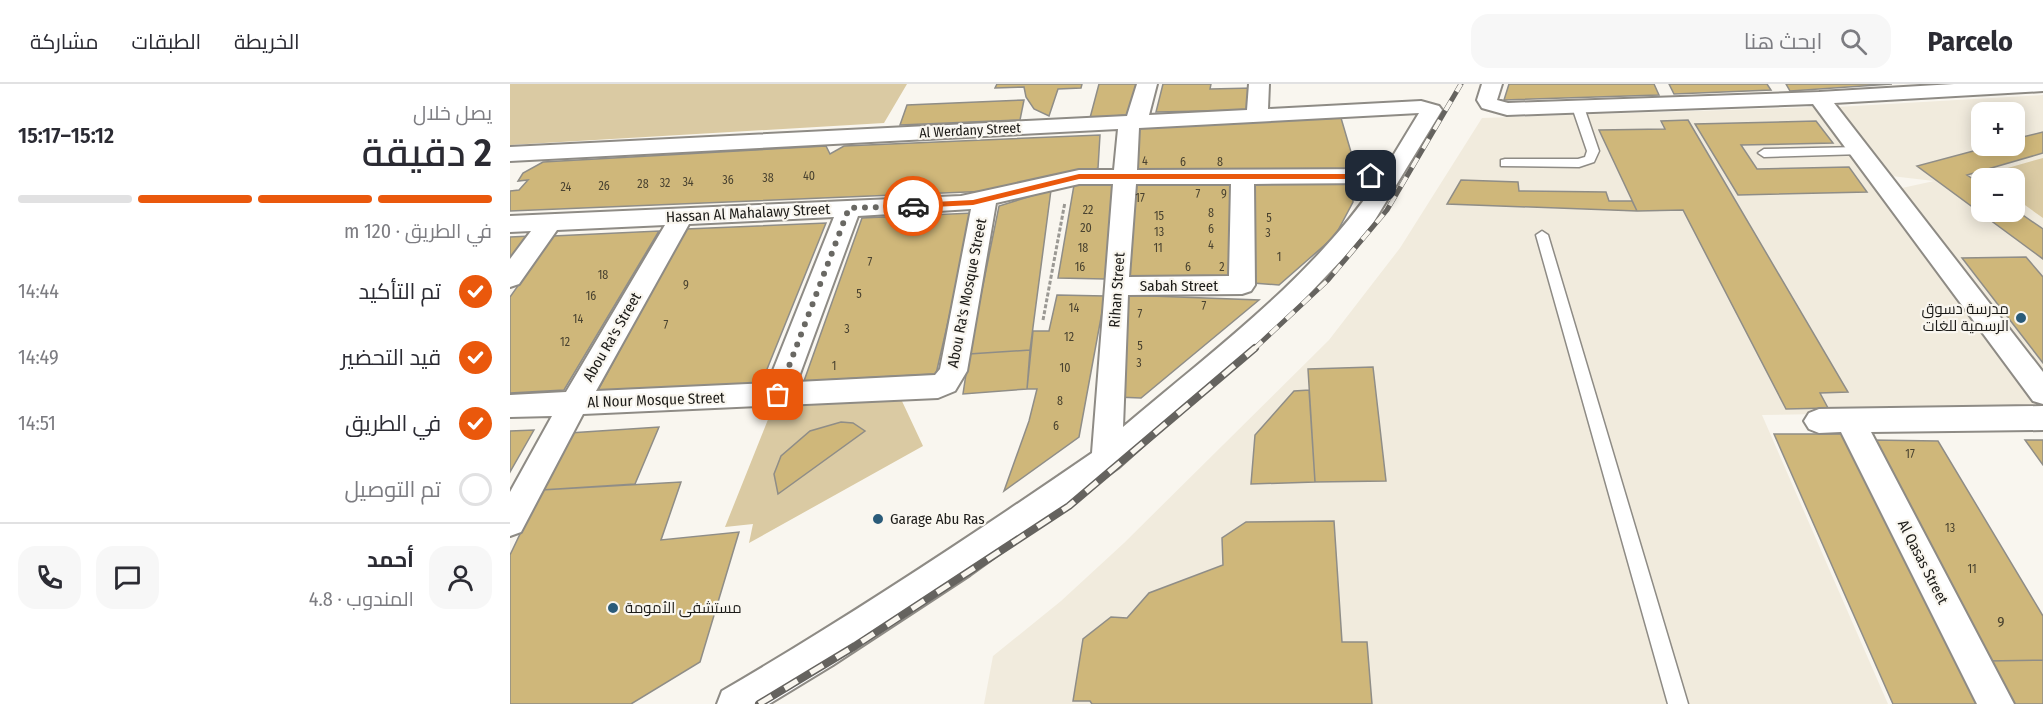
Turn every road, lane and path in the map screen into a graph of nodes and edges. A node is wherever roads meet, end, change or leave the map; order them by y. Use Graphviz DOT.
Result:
graph roads {
  1 [pos="1147,84"];
  2 [pos="1259,84"];
  3 [pos="1492,84"];
  4 [pos="1664,84"];
  5 [pos="2043,85"];
  6 [pos="1779,92"];
  7 [pos="1819,98"];
  8 [pos="1673,103"];
  9 [pos="1578,107"];
  10 [pos="1257,115"];
  11 [pos="1132,122"];
  12 [pos="1859,151"];
  13 [pos="1764,153"];
  14 [pos="510,154"];
  15 [pos="1505,163"];
  16 [pos="1243,176"];
  17 [pos="1392,176"];
  18 [pos="1126,177"];
  19 [pos="1070,178"];
  20 [pos="985,200"];
  21 [pos="849,208"];
  22 [pos="682,216"];
  23 [pos="549,223"];
  24 [pos="510,224"];
  25 [pos="1542,235"];
  26 [pos="510,278"];
  27 [pos="1116,286"];
  28 [pos="1043,320"];
  29 [pos="945,383"];
  30 [pos="2043,393"];
  31 [pos="778,395"];
  32 [pos="574,403"];
  33 [pos="510,406"];
  34 [pos="2043,418"];
  35 [pos="1107,459"];
  36 [pos="510,522"];
  37 [pos="735,704"];
  38 [pos="1678,704"];
  39 [pos="1996,704"];
  1 -- 11 [label="street, Rihan Street"];
  2 -- 10 [label="street"];
  3 -- 9 [label="street"];
  4 -- 8 [label="street"];
  5 -- 7 [label="street"];
  6 -- 7 [label="street"];
  6 -- 8 [label="street"];
  7 -- 12 [label="street"];
  8 -- 9 [label="street"];
  9 -- 15 [label="lane"];
  10 -- 11 [label="street, Al Werdany Street"];
  10 -- 17 [label="street, Al Werdany Street"];
  11 -- 14 [label="street, Al Werdany Street"];
  11 -- 18 [label="street, Rihan Street"];
  12 -- 13 [label="lane"];
  12 -- 30 [label="street"];
  16 -- 17 [label="street, Hassan Al Mahalawy Street"];
  16 -- 18 [label="street, Hassan Al Mahalawy Street"];
  16 -- 27 [label="street, Sabah Street"];
  17 -- 35 [label="street"];
  18 -- 19 [label="street, Hassan Al Mahalawy Street"];
  18 -- 27 [label="street, Rihan Street"];
  19 -- 20 [label="street, Hassan Al Mahalawy Street"];
  19 -- 28 [label="path"];
  20 -- 21 [label="street, Hassan Al Mahalawy Street"];
  20 -- 29 [label="street, Abou Ra's Mosque Street"];
  21 -- 22 [label="street, Hassan Al Mahalawy Street"];
  21 -- 31 [label="street"];
  22 -- 23 [label="street, Hassan Al Mahalawy Street"];
  22 -- 32 [label="street, Abou Ra's Street"];
  23 -- 24 [label="street, Hassan Al Mahalawy Street"];
  23 -- 26 [label="street"];
  25 -- 38 [label="lane"];
  27 -- 35 [label="street, Rihan Street"];
  29 -- 31 [label="street, Al Nour Mosque Street"];
  31 -- 32 [label="street, Al Nour Mosque Street"];
  32 -- 33 [label="street, Al Nour Mosque Street"];
  32 -- 36 [label="street, Abou Ra's Street"];
  34 -- 39 [label="street, Al Qasas Street"];
  35 -- 37 [label="street"];
}
